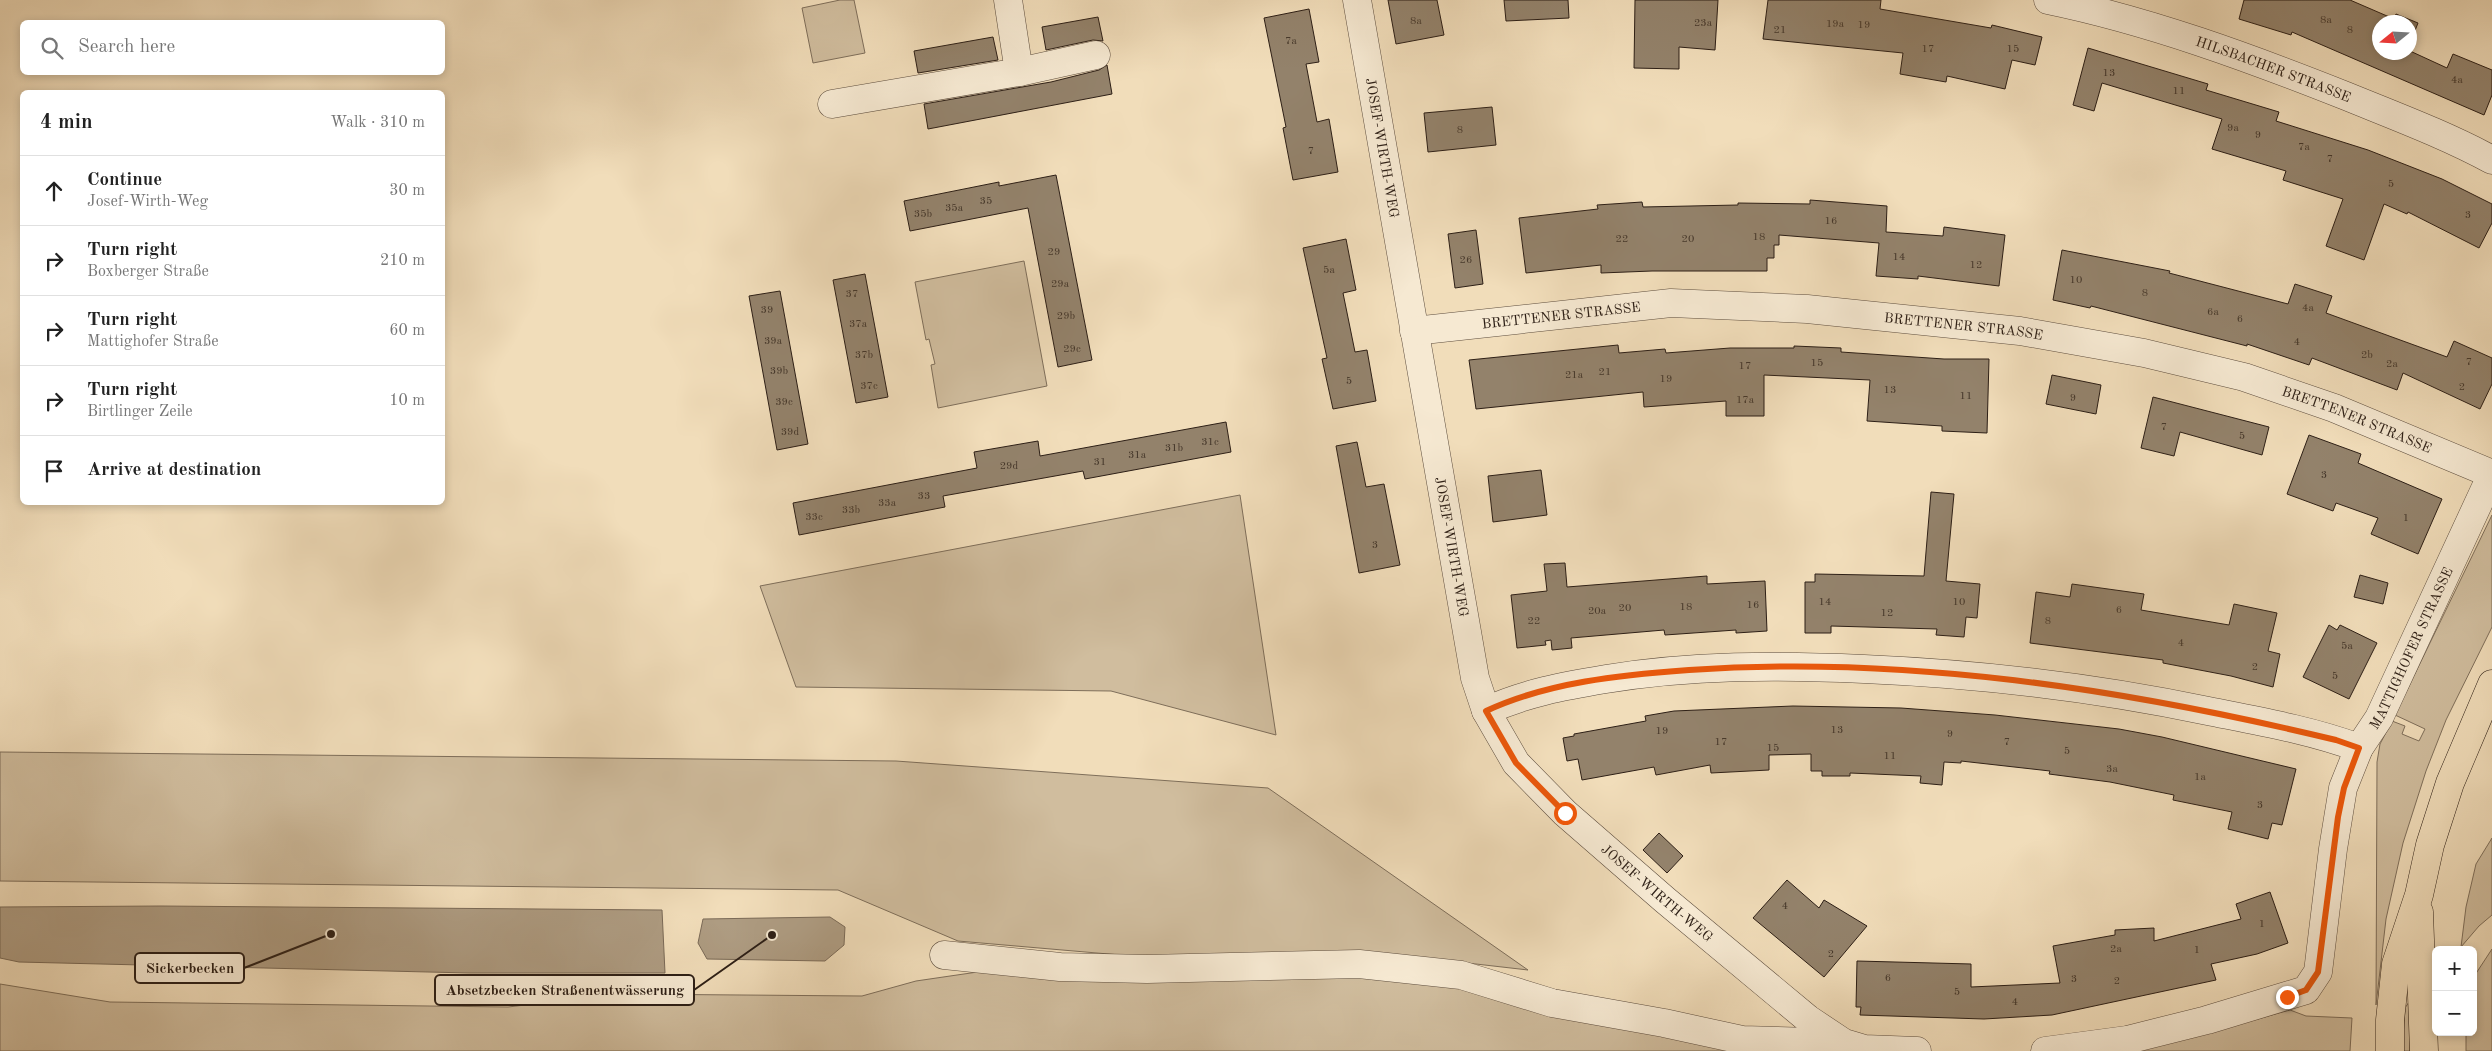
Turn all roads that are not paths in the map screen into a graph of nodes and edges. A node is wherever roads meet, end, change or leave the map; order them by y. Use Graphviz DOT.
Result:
graph roads {
  1 [pos="1008,0"];
  2 [pos="1357,0"];
  3 [pos="2048,0"];
  4 [pos="1096,56"];
  5 [pos="1019,72"];
  6 [pos="832,104"];
  7 [pos="2492,160"];
  8 [pos="1414,331"];
  9 [pos="2492,474"];
  10 [pos="2492,684"];
  11 [pos="1486,711"];
  12 [pos="2359,748"];
  13 [pos="2419,895"];
  14 [pos="944,956"];
  15 [pos="1844,1043"];
  16 [pos="1917,1051"];
  17 [pos="2045,1051"];
  18 [pos="2390,1051"];
  19 [pos="2424,1051"];
  1 -- 5 [label="street"];
  2 -- 8 [label="street, JOSEF-WIRTH-WEG"];
  3 -- 7 [label="street, HILSBACHER STRASSE"];
  4 -- 5 [label="street"];
  5 -- 6 [label="street"];
  8 -- 9 [label="street, BRETTENER STRASSE"];
  8 -- 11 [label="street, JOSEF-WIRTH-WEG"];
  9 -- 12 [label="street, MATTIGHOFER STRASSE"];
  10 -- 13 [label="main road"];
  11 -- 12 [label="street"];
  11 -- 15 [label="street, JOSEF-WIRTH-WEG"];
  12 -- 17 [label="street, MATTIGHOFER STRASSE"];
  13 -- 18 [label="main road"];
  13 -- 19 [label="main road"];
  14 -- 15 [label="street"];
  15 -- 16 [label="street"];
}
